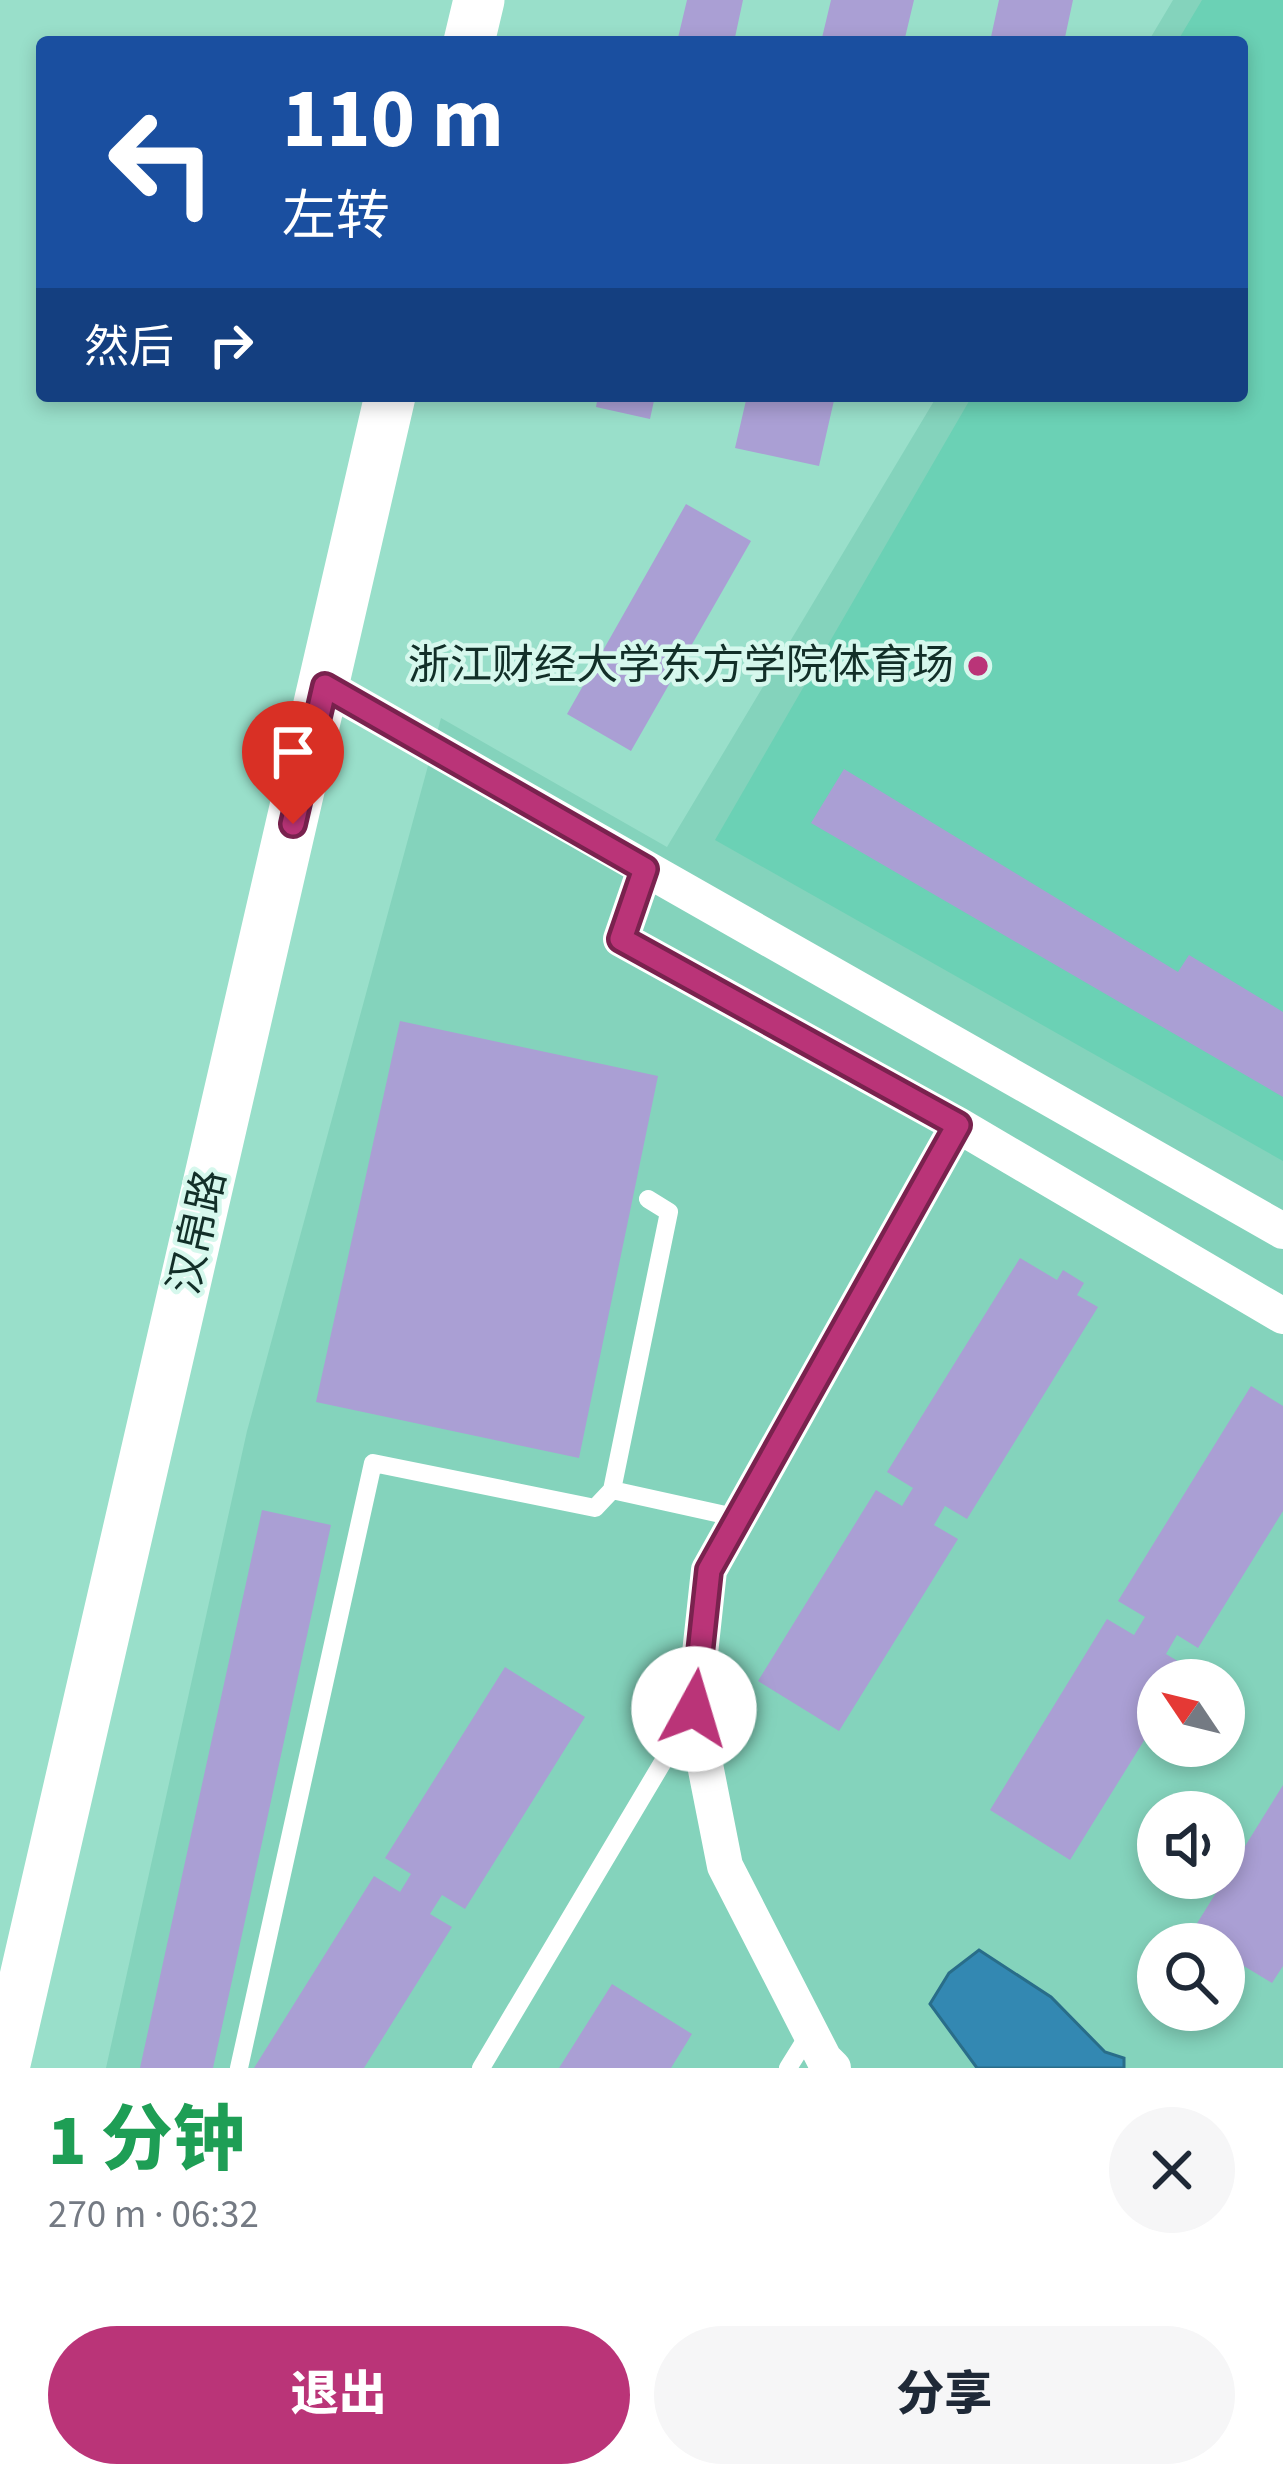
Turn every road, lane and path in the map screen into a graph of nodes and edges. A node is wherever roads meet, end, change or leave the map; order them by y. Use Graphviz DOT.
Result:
graph roads {
  1 [pos="479,0"];
  2 [pos="471,36"];
  3 [pos="389,402"];
  4 [pos="325,686"];
  5 [pos="645,869"];
  6 [pos="958,1125"];
  7 [pos="648,1199"];
  8 [pos="1283,1232"];
  9 [pos="1283,1316"];
  10 [pos="612,1490"];
  11 [pos="739,1518"];
  12 [pos="694,1709"];
  13 [pos="811,2032"];
  14 [pos="4,2068"];
  15 [pos="239,2068"];
  16 [pos="481,2068"];
  17 [pos="788,2068"];
  18 [pos="833,2068"];
  1 -- 2 [label="street"];
  3 -- 4 [label="street, 汉帛路"];
  4 -- 5 [label="street"];
  4 -- 14 [label="street, 汉帛路"];
  5 -- 6 [label="street"];
  5 -- 8 [label="street"];
  6 -- 9 [label="street"];
  6 -- 11 [label="street"];
  7 -- 10 [label="lane"];
  10 -- 11 [label="lane"];
  10 -- 15 [label="lane"];
  11 -- 12 [label="street"];
  12 -- 13 [label="street"];
  12 -- 16 [label="lane"];
  13 -- 17 [label="lane"];
  13 -- 18 [label="street"];
}
